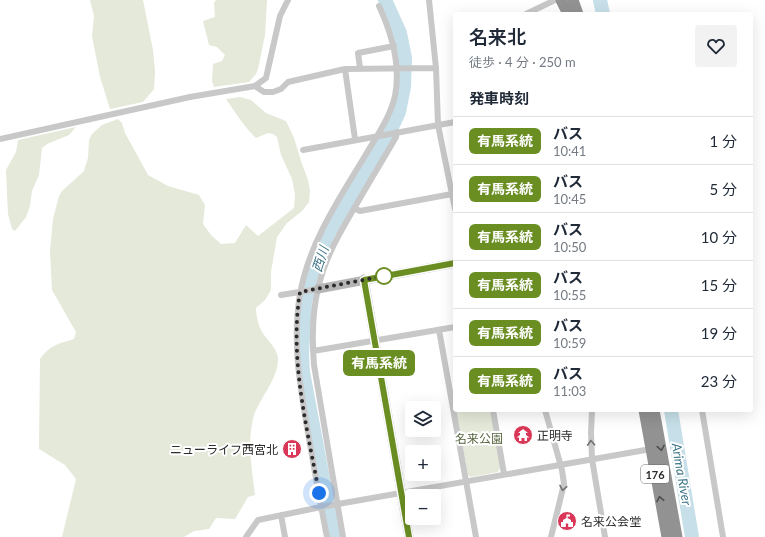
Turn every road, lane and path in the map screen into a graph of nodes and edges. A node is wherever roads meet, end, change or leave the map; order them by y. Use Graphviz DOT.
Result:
graph roads {
  1 [pos="288,0"];
  2 [pos="429,0"];
  3 [pos="555,0"];
  4 [pos="562,0"];
  5 [pos="573,0"];
  6 [pos="379,6"];
  7 [pos="530,12"];
  8 [pos="567,12"];
  9 [pos="577,12"];
  10 [pos="394,46"];
  11 [pos="360,68"];
  12 [pos="397,68"];
  13 [pos="436,68"];
  14 [pos="345,69"];
  15 [pos="255,86"];
  16 [pos="453,122"];
  17 [pos="438,125"];
  18 [pos="397,132"];
  19 [pos="376,136"];
  20 [pos="0,138"];
  21 [pos="355,139"];
  22 [pos="304,150"];
  23 [pos="452,194"];
  24 [pos="453,199"];
  25 [pos="354,208"];
  26 [pos="453,263"];
  27 [pos="364,280"];
  28 [pos="318,289"];
  29 [pos="300,292"];
  30 [pos="281,295"];
  31 [pos="453,327"];
  32 [pos="439,330"];
  33 [pos="375,341"];
  34 [pos="313,351"];
  35 [pos="452,390"];
  36 [pos="455,412"];
  37 [pos="493,412"];
  38 [pos="546,412"];
  39 [pos="592,412"];
  40 [pos="644,412"];
  41 [pos="654,412"];
  42 [pos="702,412"];
  43 [pos="651,449"];
  44 [pos="592,459"];
  45 [pos="560,464"];
  46 [pos="504,474"];
  47 [pos="465,481"];
  48 [pos="401,493"];
  49 [pos="337,504"];
  50 [pos="321,507"];
  51 [pos="281,515"];
  52 [pos="246,537"];
  53 [pos="285,537"];
  54 [pos="327,537"];
  55 [pos="343,537"];
  56 [pos="409,537"];
  57 [pos="476,537"];
  58 [pos="550,537"];
  59 [pos="605,537"];
  60 [pos="667,537"];
  61 [pos="677,537"];
  62 [pos="723,537"];
  1 -- 15 [label="street"];
  2 -- 13 [label="street"];
  3 -- 7 [label="street"];
  4 -- 8 [label="highway"];
  5 -- 9 [label="highway"];
  6 -- 10 [label="street"];
  10 -- 11 [label="street"];
  10 -- 12 [label="street"];
  11 -- 12 [label="street"];
  11 -- 14 [label="street"];
  12 -- 13 [label="street"];
  12 -- 19 [label="street"];
  13 -- 17 [label="street"];
  14 -- 15 [label="street"];
  14 -- 21 [label="street"];
  15 -- 20 [label="street"];
  16 -- 17 [label="street"];
  17 -- 18 [label="street"];
  17 -- 23 [label="street"];
  18 -- 19 [label="street"];
  18 -- 25 [label="street"];
  19 -- 21 [label="street"];
  19 -- 29 [label="street"];
  21 -- 22 [label="street"];
  23 -- 24 [label="street"];
  23 -- 25 [label="street"];
  25 -- 28 [label="street"];
  26 -- 27 [label="street"];
  27 -- 28 [label="street"];
  27 -- 33 [label="street"];
  28 -- 29 [label="street"];
  28 -- 34 [label="street"];
  29 -- 30 [label="street"];
  29 -- 50 [label="street"];
  31 -- 32 [label="street"];
  32 -- 33 [label="street"];
  32 -- 35 [label="street"];
  33 -- 34 [label="street"];
  33 -- 48 [label="street"];
  34 -- 49 [label="street"];
  36 -- 47 [label="street"];
  37 -- 46 [label="street"];
  38 -- 45 [label="street"];
  44 -- 39 [label="street, one-way"];
  40 -- 43 [label="highway, 176"];
  41 -- 61 [label="highway, 176, one-way"];
  42 -- 62 [label="street"];
  43 -- 44 [label="street"];
  60 -- 43 [label="highway, 176, one-way"];
  44 -- 45 [label="street"];
  44 -- 59 [label="street"];
  45 -- 46 [label="street"];
  45 -- 58 [label="street, one-way"];
  46 -- 47 [label="street"];
  47 -- 48 [label="street"];
  47 -- 57 [label="street"];
  48 -- 49 [label="street"];
  48 -- 56 [label="street"];
  49 -- 50 [label="street"];
  49 -- 55 [label="street"];
  50 -- 51 [label="street"];
  50 -- 54 [label="street"];
  51 -- 52 [label="street"];
  51 -- 53 [label="street"];
}
